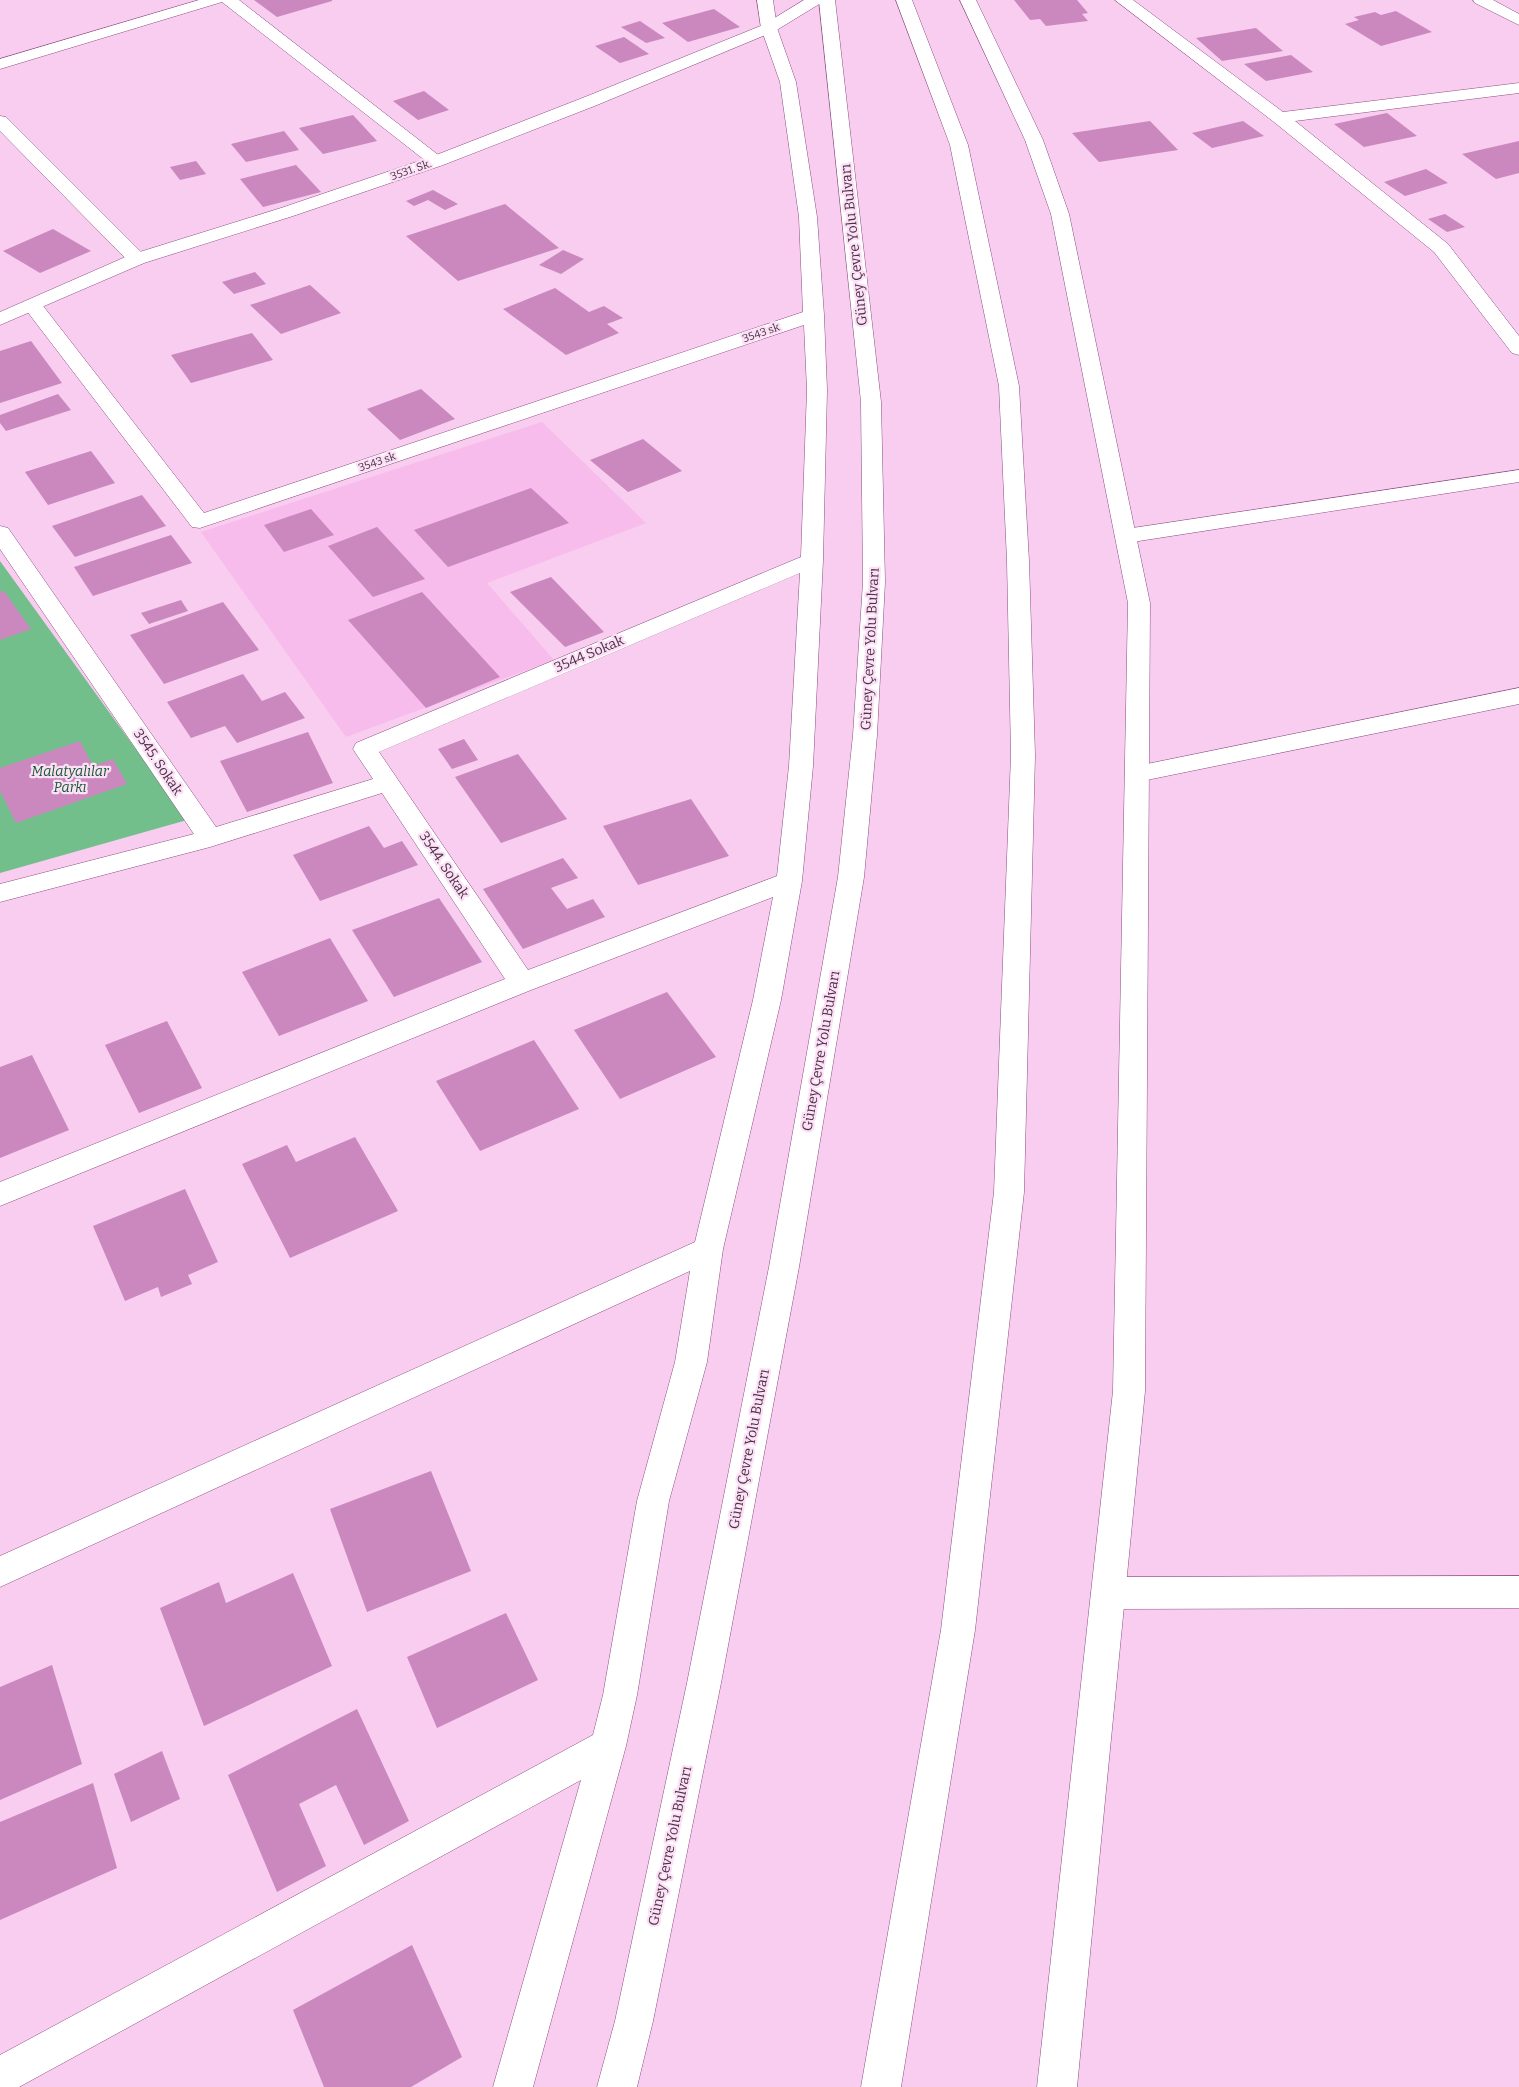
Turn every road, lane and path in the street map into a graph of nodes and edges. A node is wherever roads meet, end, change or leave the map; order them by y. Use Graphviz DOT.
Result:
graph roads {
  1 [pos="216,0"];
  2 [pos="229,0"];
  3 [pos="765,0"];
  4 [pos="815,0"];
  5 [pos="827,0"];
  6 [pos="904,0"];
  7 [pos="1123,0"];
  8 [pos="1481,0"];
  9 [pos="972,1"];
  10 [pos="1519,20"];
  11 [pos="770,28"];
  12 [pos="0,64"];
  13 [pos="1519,88"];
  14 [pos="1280,118"];
  15 [pos="0,121"];
  16 [pos="437,161"];
  17 [pos="137,259"];
  18 [pos="33,306"];
  19 [pos="814,315"];
  20 [pos="0,320"];
  21 [pos="1519,349"];
  22 [pos="1519,476"];
  23 [pos="0,532"];
  24 [pos="1126,536"];
  25 [pos="812,560"];
  26 [pos="1519,696"];
  27 [pos="365,749"];
  28 [pos="1137,774"];
  29 [pos="388,782"];
  30 [pos="210,838"];
  31 [pos="789,881"];
  32 [pos="0,893"];
  33 [pos="522,983"];
  34 [pos="0,1194"];
  35 [pos="708,1250"];
  36 [pos="0,1572"];
  37 [pos="1519,1592"];
  38 [pos="1108,1593"];
  39 [pos="608,1746"];
  40 [pos="0,2076"];
  41 [pos="513,2087"];
  42 [pos="617,2087"];
  43 [pos="881,2087"];
  44 [pos="1057,2087"];
  1 -- 12 [label="main road"];
  2 -- 16 [label="main road"];
  3 -- 11 [label="main road"];
  4 -- 11 [label="main road, 3531. Sk."];
  5 -- 42 [label="main road, Güney Çevre Yolu Bulvarı"];
  6 -- 43 [label="main road"];
  7 -- 14 [label="main road"];
  8 -- 10 [label="main road"];
  9 -- 24 [label="main road"];
  11 -- 16 [label="main road, 3531. Sk."];
  11 -- 19 [label="main road"];
  13 -- 14 [label="main road"];
  14 -- 21 [label="main road"];
  15 -- 17 [label="main road"];
  16 -- 17 [label="main road, 3531. Sk."];
  17 -- 18 [label="main road, 3531. Sk."];
  18 -- 19 [label="main road, 3543 sk"];
  18 -- 20 [label="main road, 3531. Sk."];
  19 -- 25 [label="main road"];
  22 -- 24 [label="main road"];
  23 -- 30 [label="main road, 3545. Sokak"];
  24 -- 28 [label="main road"];
  25 -- 27 [label="main road, 3544 Sokak"];
  25 -- 31 [label="main road"];
  26 -- 28 [label="main road"];
  27 -- 29 [label="main road, 3544. Sokak"];
  28 -- 38 [label="main road"];
  29 -- 30 [label="main road"];
  29 -- 33 [label="main road, 3544. Sokak"];
  30 -- 32 [label="main road"];
  31 -- 33 [label="main road"];
  31 -- 35 [label="main road"];
  33 -- 34 [label="main road"];
  35 -- 36 [label="main road"];
  35 -- 39 [label="main road"];
  37 -- 38 [label="main road"];
  38 -- 44 [label="main road"];
  39 -- 40 [label="main road"];
  39 -- 41 [label="main road"];
}
